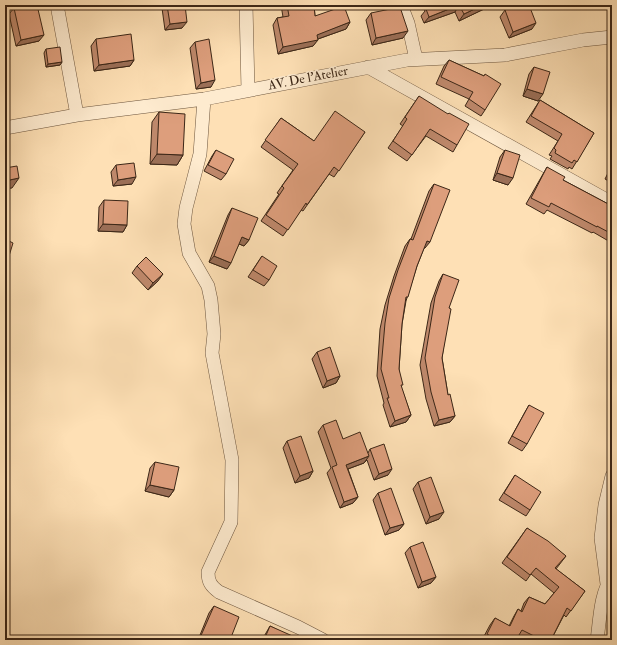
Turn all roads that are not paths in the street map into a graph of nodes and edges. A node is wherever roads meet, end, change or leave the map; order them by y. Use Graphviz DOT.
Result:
graph roads {
  1 [pos="57,5"];
  2 [pos="246,5"];
  3 [pos="401,5"];
  4 [pos="612,37"];
  5 [pos="416,59"];
  6 [pos="368,67"];
  7 [pos="248,90"];
  8 [pos="204,99"];
  9 [pos="77,115"];
  10 [pos="5,128"];
  11 [pos="612,203"];
  12 [pos="612,476"];
  13 [pos="610,580"];
  14 [pos="323,640"];
  15 [pos="597,640"];
  1 -- 9 [label="street"];
  2 -- 7 [label="street"];
  3 -- 5 [label="street"];
  4 -- 5 [label="street, AV. De l'Atelier"];
  5 -- 6 [label="street, AV. De l'Atelier"];
  6 -- 7 [label="street, AV. De l'Atelier"];
  6 -- 11 [label="street"];
  7 -- 8 [label="street, AV. De l'Atelier"];
  8 -- 9 [label="street, AV. De l'Atelier"];
  8 -- 14 [label="street"];
  9 -- 10 [label="street, AV. De l'Atelier"];
  12 -- 13 [label="street"];
  13 -- 15 [label="street"];
}
